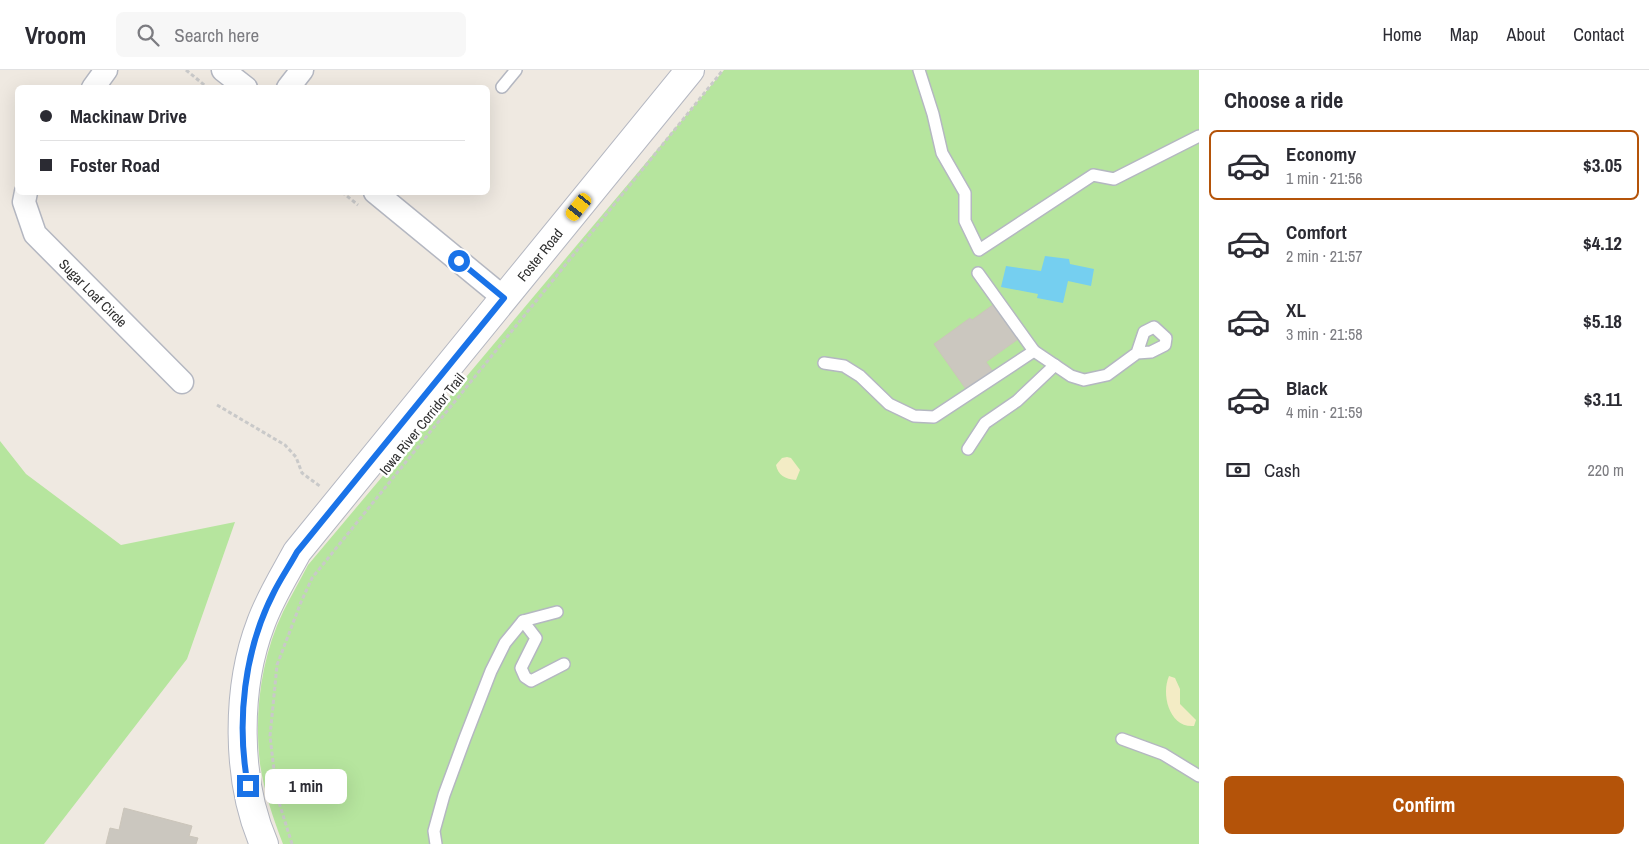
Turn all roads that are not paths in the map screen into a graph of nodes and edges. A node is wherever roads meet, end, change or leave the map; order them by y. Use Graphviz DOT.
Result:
graph roads {
  1 [pos="106,70"];
  2 [pos="223,70"];
  3 [pos="302,70"];
  4 [pos="516,70"];
  5 [pos="690,70"];
  6 [pos="919,70"];
  7 [pos="95,85"];
  8 [pos="242,85"];
  9 [pos="290,85"];
  10 [pos="502,87"];
  11 [pos="1199,136"];
  12 [pos="25,195"];
  13 [pos="379,195"];
  14 [pos="978,273"];
  15 [pos="504,298"];
  16 [pos="1034,351"];
  17 [pos="1137,353"];
  18 [pos="824,363"];
  19 [pos="1055,365"];
  20 [pos="182,382"];
  21 [pos="968,449"];
  22 [pos="557,612"];
  23 [pos="523,621"];
  24 [pos="564,664"];
  25 [pos="1122,739"];
  26 [pos="1199,776"];
  27 [pos="264,844"];
  28 [pos="436,844"];
  1 -- 7 [label="street"];
  2 -- 8 [label="street"];
  3 -- 9 [label="street"];
  4 -- 10 [label="lane"];
  5 -- 15 [label="street, Foster Road"];
  6 -- 11 [label="lane"];
  12 -- 20 [label="street, Sugar Loaf Circle"];
  13 -- 15 [label="street"];
  14 -- 16 [label="lane"];
  15 -- 27 [label="street, Foster Road"];
  16 -- 18 [label="lane"];
  16 -- 19 [label="lane"];
  17 -- 19 [label="lane"];
  19 -- 21 [label="lane"];
  22 -- 23 [label="lane"];
  23 -- 24 [label="lane"];
  23 -- 28 [label="lane"];
  25 -- 26 [label="lane"];
}
